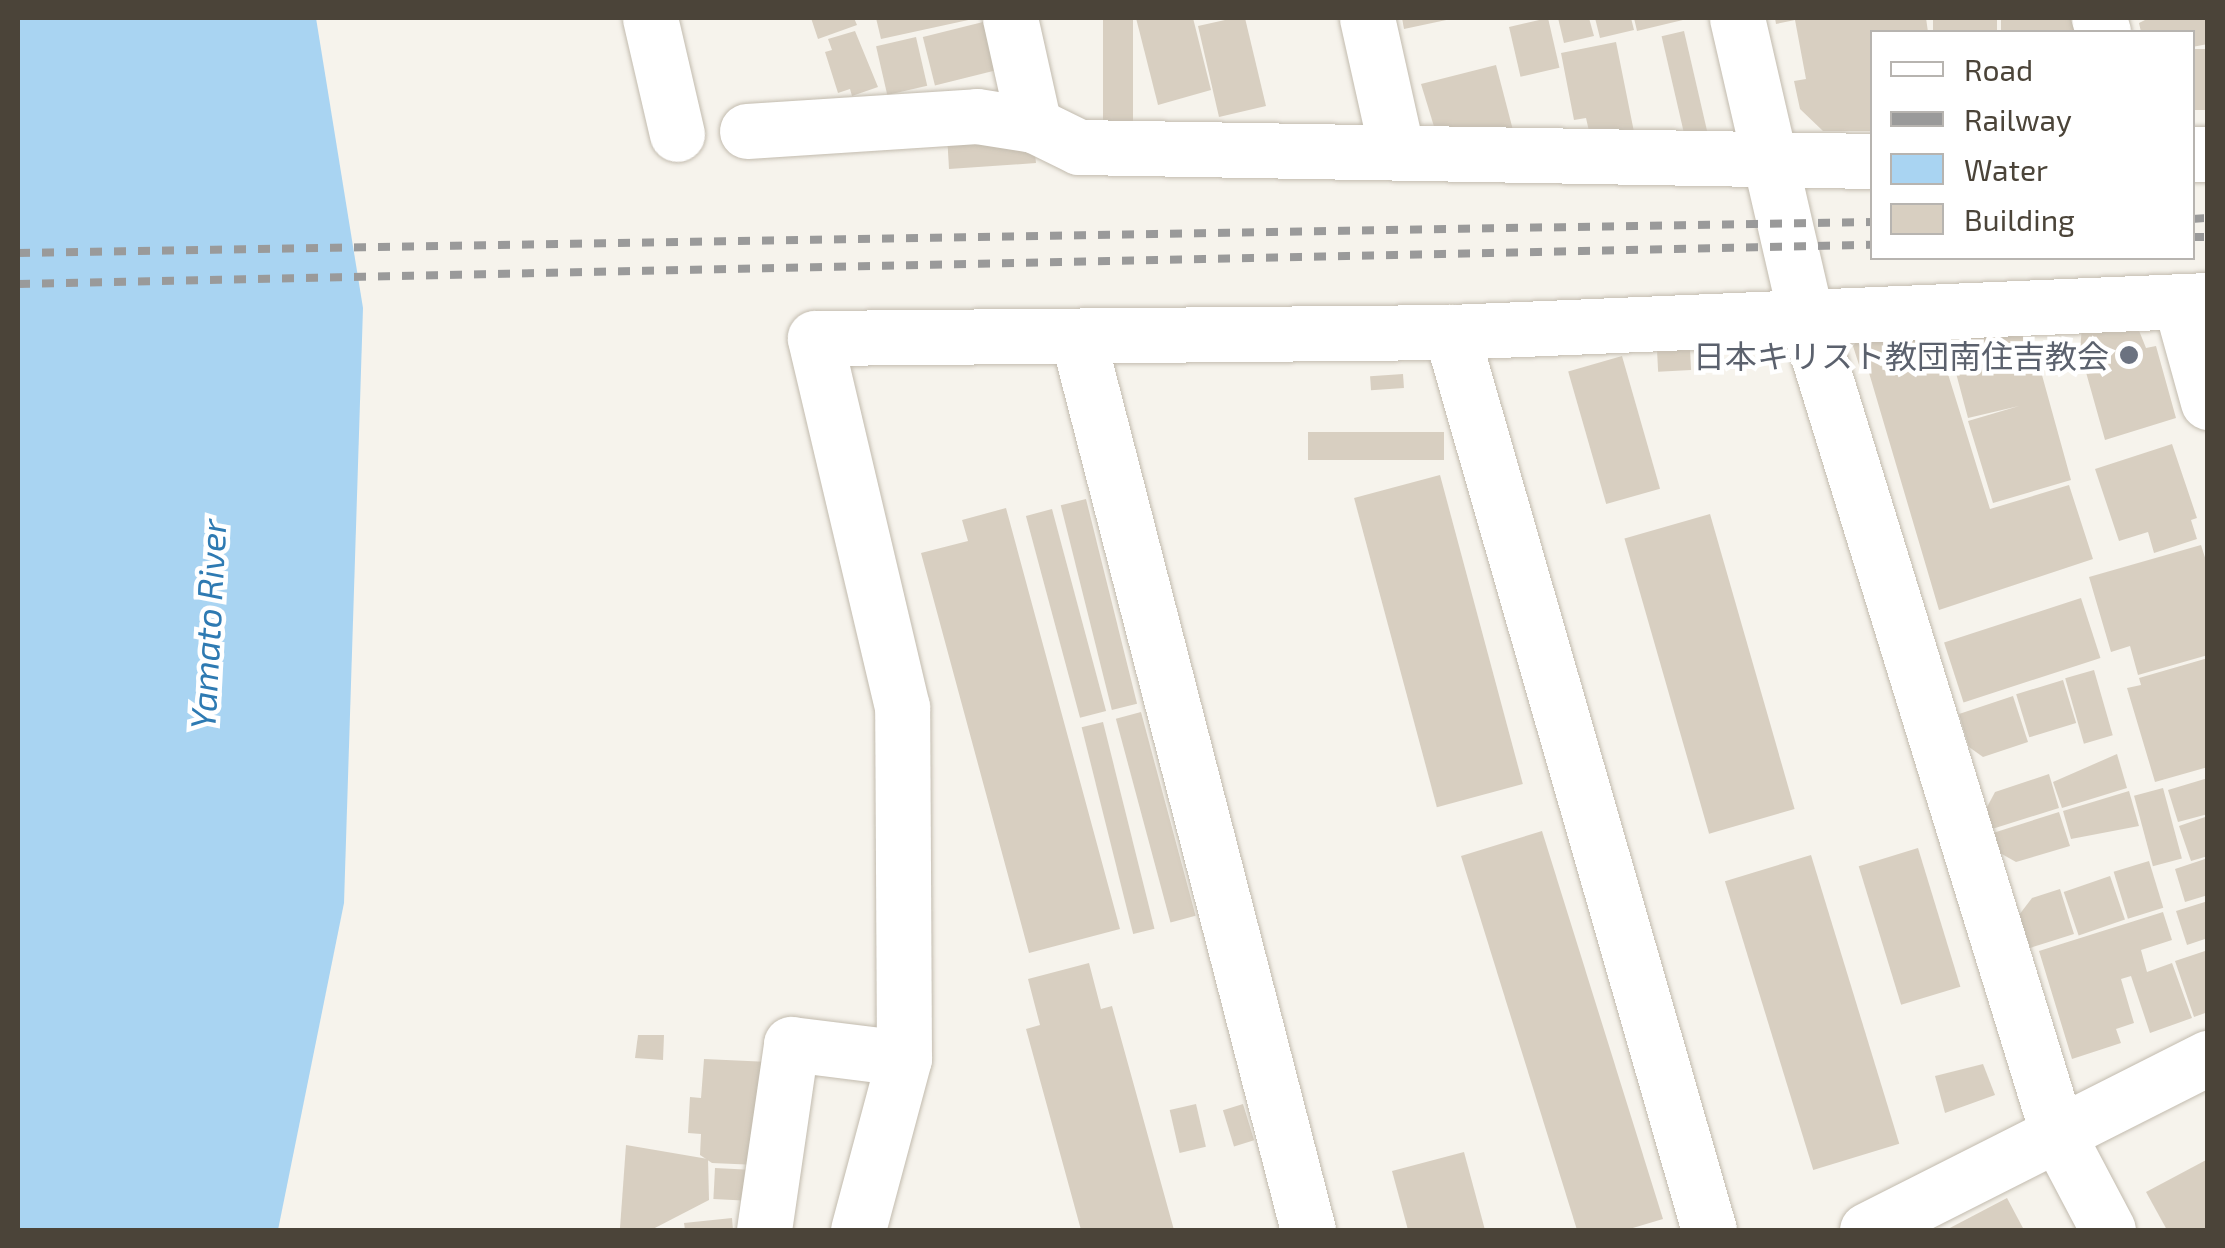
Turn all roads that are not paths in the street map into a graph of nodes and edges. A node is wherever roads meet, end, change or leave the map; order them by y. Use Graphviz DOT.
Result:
graph roads {
  1 [pos="650,18"];
  2 [pos="1010,18"];
  3 [pos="1367,18"];
  4 [pos="1737,18"];
  5 [pos="1034,125"];
  6 [pos="747,131"];
  7 [pos="678,134"];
  8 [pos="1397,152"];
  9 [pos="1870,161"];
  10 [pos="1766,163"];
  11 [pos="2194,300"];
  12 [pos="1805,313"];
  13 [pos="1451,332"];
  14 [pos="1078,338"];
  15 [pos="2208,402"];
  16 [pos="904,1058"];
  17 [pos="2208,1058"];
  18 [pos="2058,1135"];
  19 [pos="764,1230"];
  20 [pos="858,1230"];
  21 [pos="1308,1230"];
  22 [pos="1709,1230"];
  23 [pos="1867,1230"];
  24 [pos="2108,1230"];
  1 -- 7 [label="street"];
  2 -- 5 [label="street"];
  3 -- 8 [label="street"];
  4 -- 10 [label="street"];
  5 -- 6 [label="street"];
  5 -- 8 [label="street"];
  8 -- 10 [label="street"];
  9 -- 10 [label="street"];
  10 -- 12 [label="street"];
  11 -- 12 [label="street"];
  11 -- 15 [label="street"];
  12 -- 13 [label="street"];
  12 -- 18 [label="street"];
  13 -- 14 [label="street"];
  13 -- 22 [label="street"];
  14 -- 16 [label="street"];
  14 -- 21 [label="street"];
  16 -- 19 [label="street"];
  16 -- 20 [label="street"];
  17 -- 18 [label="street"];
  18 -- 23 [label="street"];
  18 -- 24 [label="street"];
}
